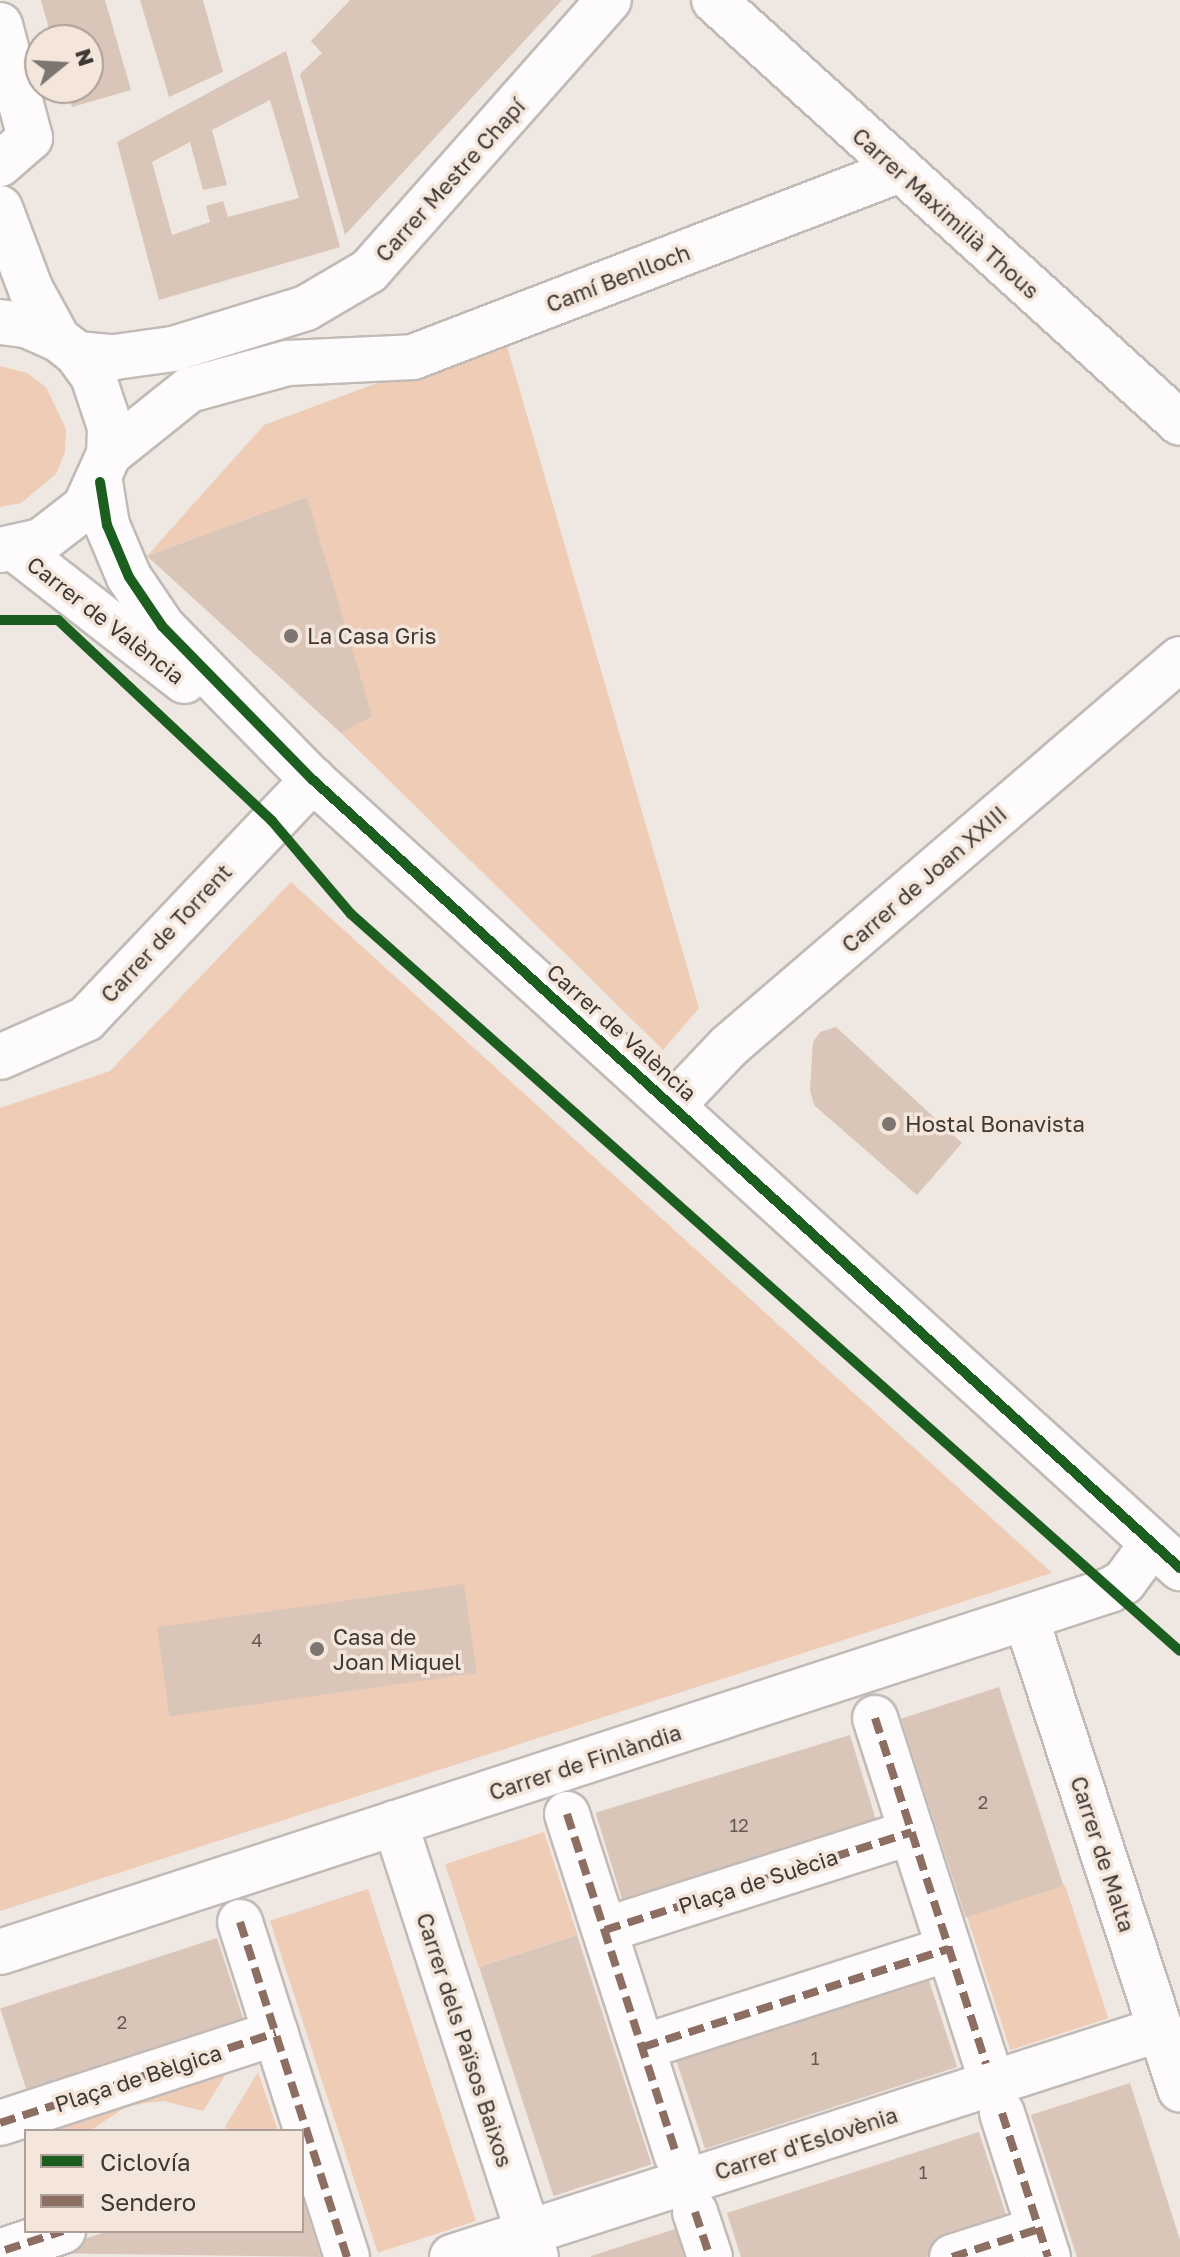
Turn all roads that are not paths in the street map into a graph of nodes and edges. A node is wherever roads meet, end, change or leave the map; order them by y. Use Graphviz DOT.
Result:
graph roads {
  1 [pos="609,0"];
  2 [pos="714,0"];
  3 [pos="0,25"];
  4 [pos="0,164"];
  5 [pos="897,171"];
  6 [pos="0,208"];
  7 [pos="0,322"];
  8 [pos="67,346"];
  9 [pos="1180,423"];
  10 [pos="104,468"];
  11 [pos="7,549"];
  12 [pos="1180,659"];
  13 [pos="313,780"];
  14 [pos="0,1057"];
  15 [pos="673,1105"];
  16 [pos="1166,1556"];
  17 [pos="1026,1618"];
  18 [pos="875,1718"];
  19 [pos="567,1814"];
  20 [pos="395,1823"];
  21 [pos="912,1832"];
  22 [pos="240,1922"];
  23 [pos="605,1930"];
  24 [pos="949,1949"];
  25 [pos="0,1952"];
  26 [pos="1161,2029"];
  27 [pos="276,2033"];
  28 [pos="643,2047"];
  29 [pos="986,2064"];
  30 [pos="1180,2089"];
  31 [pos="1002,2113"];
  32 [pos="0,2123"];
  33 [pos="302,2129"];
  34 [pos="308,2151"];
  35 [pos="677,2156"];
  36 [pos="695,2212"];
  37 [pos="56,2233"];
  38 [pos="1043,2243"];
  39 [pos="532,2245"];
  40 [pos="4,2247"];
  41 [pos="347,2257"];
  42 [pos="452,2257"];
  43 [pos="710,2257"];
  44 [pos="952,2257"];
  1 -- 8 [label="street, Carrer Mestre Chapí"];
  2 -- 5 [label="street, Carrer Maximilià Thous"];
  3 -- 4 [label="street"];
  5 -- 9 [label="street, Carrer Maximilià Thous"];
  5 -- 10 [label="street, Camí Benlloch"];
  6 -- 8 [label="street, Carrer de València"];
  7 -- 8 [label="street, Carrer Mestre Chapí"];
  8 -- 10 [label="street, Carrer de València"];
  10 -- 11 [label="street"];
  10 -- 13 [label="street, Carrer de València"];
  11 -- 13 [label="street, Carrer de València"];
  12 -- 15 [label="street, Carrer de Joan XXIII"];
  13 -- 14 [label="street, Carrer de Torrent"];
  13 -- 15 [label="street, Carrer de València"];
  15 -- 16 [label="street, Carrer de València"];
  16 -- 17 [label="street, Carrer de Finlàndia"];
  17 -- 20 [label="street, Carrer de Finlàndia"];
  17 -- 26 [label="street, Carrer de Malta"];
  18 -- 21 [label="street"];
  19 -- 23 [label="street"];
  20 -- 25 [label="street, Carrer de Finlàndia"];
  20 -- 39 [label="street, Carrer dels Països Baixos"];
  21 -- 23 [label="street, Plaça de Suècia"];
  21 -- 24 [label="street"];
  22 -- 27 [label="street"];
  23 -- 28 [label="street"];
  24 -- 28 [label="street"];
  24 -- 29 [label="street"];
  26 -- 30 [label="street, Carrer de Malta"];
  26 -- 39 [label="street, Carrer d'Eslovènia"];
  27 -- 32 [label="street, Plaça de Bèlgica"];
  27 -- 33 [label="street"];
  28 -- 35 [label="street"];
  31 -- 38 [label="street"];
  34 -- 41 [label="street"];
  36 -- 43 [label="street"];
  37 -- 40 [label="street"];
  38 -- 44 [label="street"];
  39 -- 42 [label="street, Carrer d'Eslovènia"];
}
